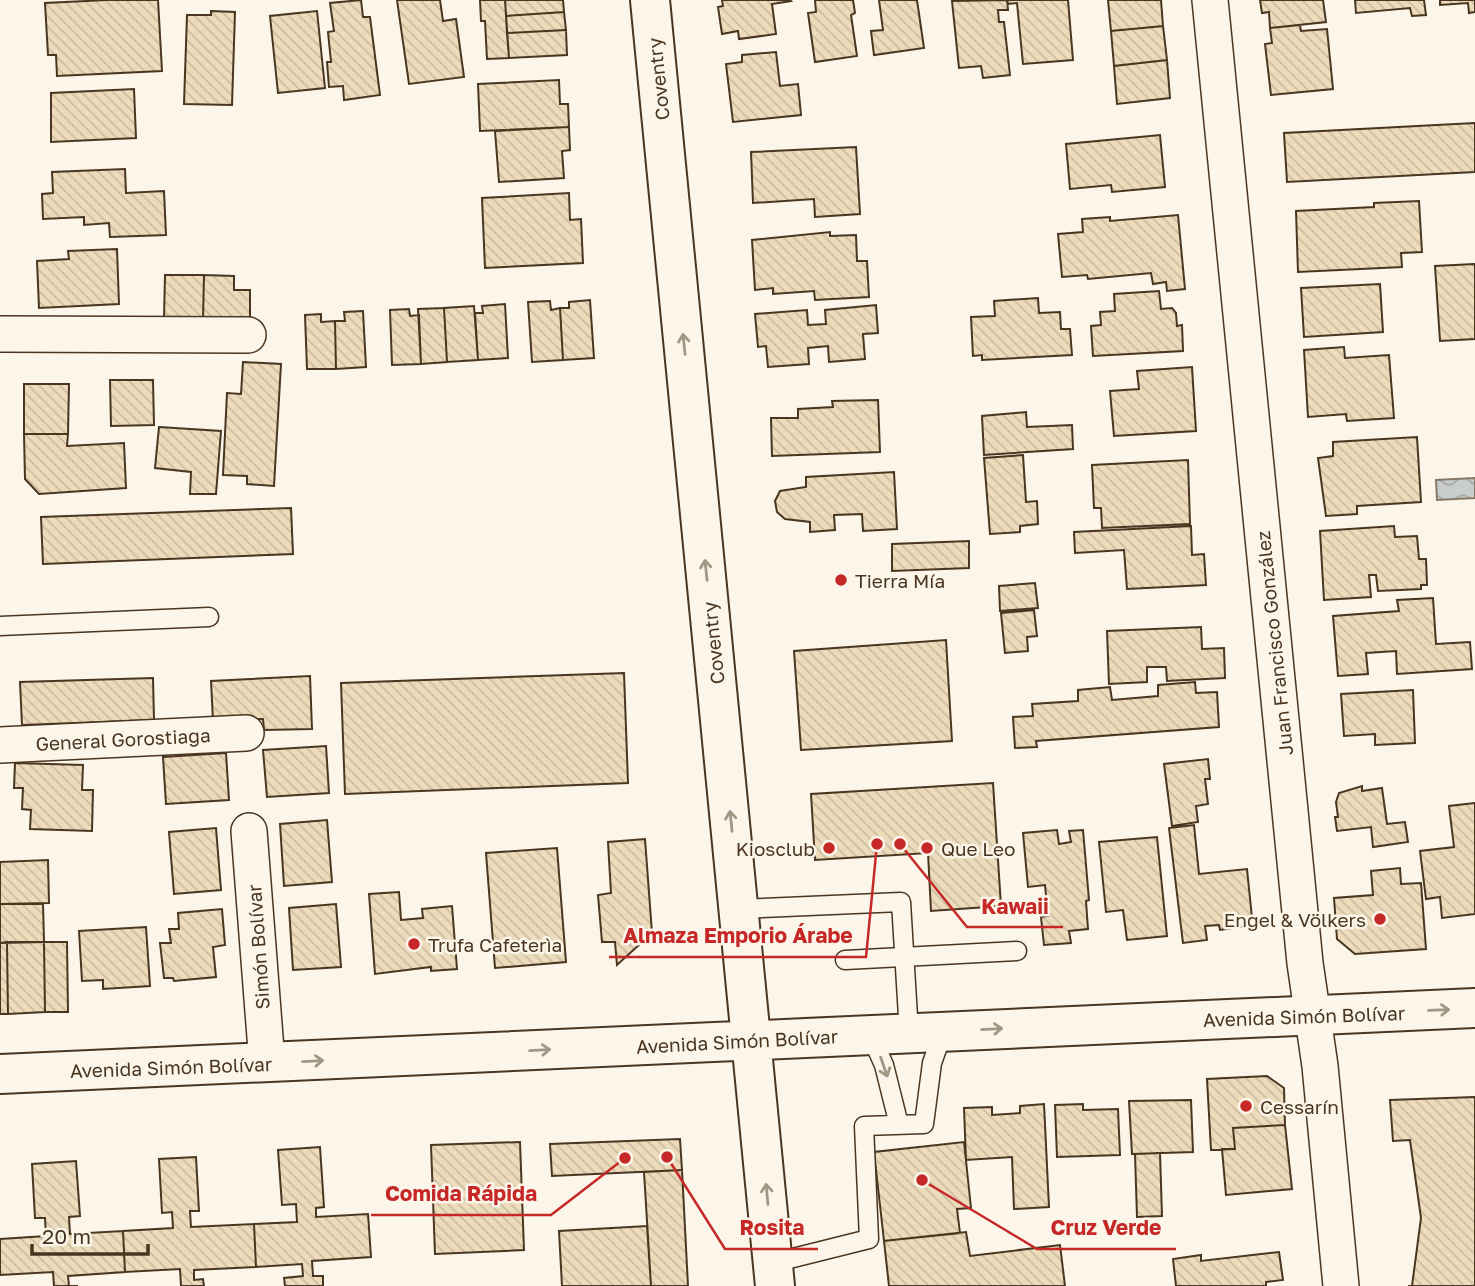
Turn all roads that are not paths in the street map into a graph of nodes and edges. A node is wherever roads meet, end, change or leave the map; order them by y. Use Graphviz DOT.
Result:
graph roads {
  1 [pos="650,0"];
  2 [pos="1210,0"];
  3 [pos="0,334"];
  4 [pos="248,335"];
  5 [pos="209,617"];
  6 [pos="0,626"];
  7 [pos="246,733"];
  8 [pos="0,745"];
  9 [pos="249,831"];
  10 [pos="739,909"];
  11 [pos="1017,951"];
  12 [pos="904,957"];
  13 [pos="845,960"];
  14 [pos="1475,1009"];
  15 [pos="1313,1016"];
  16 [pos="926,1032"];
  17 [pos="870,1034"];
  18 [pos="752,1039"];
  19 [pos="267,1063"];
  20 [pos="0,1074"];
  21 [pos="899,1125"];
  22 [pos="774,1275"];
  23 [pos="1341,1286"];
  10 -- 1 [label="street, Coventry, one-way"];
  2 -- 15 [label="street, Juan Francisco González"];
  3 -- 4 [label="street"];
  5 -- 6 [label="lane"];
  7 -- 8 [label="street, General Gorostiaga"];
  9 -- 19 [label="street, Simón Bolívar"];
  10 -- 12 [label="lane"];
  10 -- 18 [label="street, Coventry"];
  11 -- 12 [label="lane"];
  12 -- 13 [label="lane"];
  12 -- 16 [label="lane"];
  15 -- 14 [label="street, Avenida Simón Bolívar, one-way"];
  16 -- 15 [label="street, Avenida Simón Bolívar, one-way"];
  15 -- 23 [label="street, Juan Francisco González"];
  16 -- 17 [label="street, Avenida Simón Bolívar"];
  16 -- 21 [label="lane"];
  17 -- 18 [label="street, Avenida Simón Bolívar"];
  17 -- 21 [label="lane, one-way"];
  19 -- 18 [label="street, Avenida Simón Bolívar, one-way"];
  22 -- 18 [label="street, Coventry, one-way"];
  19 -- 20 [label="street, Avenida Simón Bolívar"];
  21 -- 22 [label="lane"];
}
